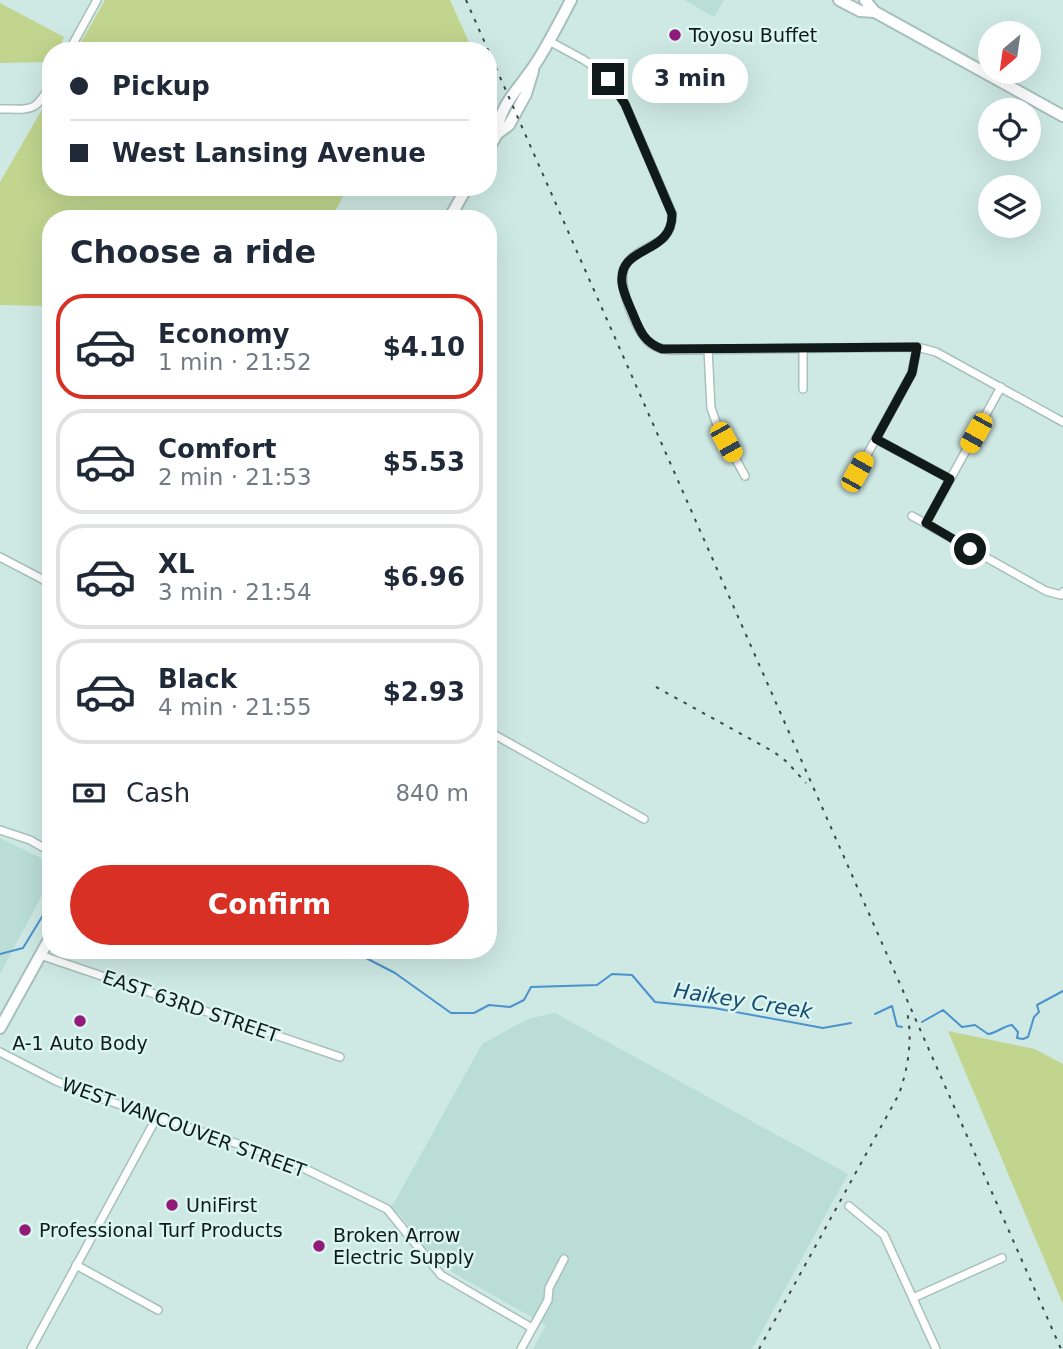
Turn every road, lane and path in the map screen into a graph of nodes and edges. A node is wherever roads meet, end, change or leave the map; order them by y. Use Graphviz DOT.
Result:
graph roads {
  1 [pos="571,0"];
  2 [pos="839,0"];
  3 [pos="865,0"];
  4 [pos="94,1"];
  5 [pos="875,12"];
  6 [pos="549,40"];
  7 [pos="74,42"];
  8 [pos="42,99"];
  9 [pos="0,109"];
  10 [pos="1063,116"];
  11 [pos="497,134"];
  12 [pos="917,347"];
  13 [pos="803,348"];
  14 [pos="709,349"];
  15 [pos="1001,387"];
  16 [pos="803,389"];
  17 [pos="1063,422"];
  18 [pos="876,439"];
  19 [pos="857,472"];
  20 [pos="746,476"];
  21 [pos="950,479"];
  22 [pos="912,516"];
  23 [pos="926,523"];
  24 [pos="0,557"];
  25 [pos="42,579"];
  26 [pos="1062,593"];
  27 [pos="497,736"];
  28 [pos="644,819"];
  29 [pos="0,830"];
  30 [pos="42,847"];
  31 [pos="42,952"];
  32 [pos="40,956"];
  33 [pos="49,959"];
  34 [pos="0,1028"];
  35 [pos="0,1052"];
  36 [pos="340,1057"];
  37 [pos="157,1117"];
  38 [pos="849,1206"];
  39 [pos="1002,1258"];
  40 [pos="564,1259"];
  41 [pos="76,1265"];
  42 [pos="914,1298"];
  43 [pos="158,1310"];
  44 [pos="532,1328"];
  45 [pos="31,1349"];
  46 [pos="520,1349"];
  47 [pos="936,1349"];
  1 -- 6 [label="main road"];
  2 -- 5 [label="main road"];
  3 -- 5 [label="main road"];
  4 -- 7 [label="street"];
  5 -- 10 [label="main road"];
  6 -- 11 [label="main road"];
  6 -- 14 [label="street"];
  8 -- 9 [label="street"];
  12 -- 13 [label="street"];
  12 -- 15 [label="street"];
  12 -- 18 [label="street"];
  13 -- 14 [label="street"];
  13 -- 16 [label="street"];
  14 -- 20 [label="street"];
  15 -- 17 [label="street"];
  15 -- 21 [label="street"];
  18 -- 19 [label="street"];
  18 -- 21 [label="street"];
  21 -- 23 [label="street"];
  22 -- 23 [label="street"];
  23 -- 26 [label="street"];
  24 -- 25 [label="street"];
  27 -- 28 [label="street"];
  29 -- 30 [label="street"];
  31 -- 32 [label="main road"];
  32 -- 34 [label="main road"];
  33 -- 36 [label="street, EAST 63RD STREET"];
  35 -- 37 [label="street, WEST VANCOUVER STREET"];
  37 -- 41 [label="street"];
  37 -- 44 [label="street, WEST VANCOUVER STREET"];
  38 -- 42 [label="street"];
  39 -- 42 [label="street"];
  40 -- 44 [label="street"];
  41 -- 43 [label="street"];
  41 -- 45 [label="street"];
  42 -- 47 [label="street"];
  44 -- 46 [label="street"];
}
